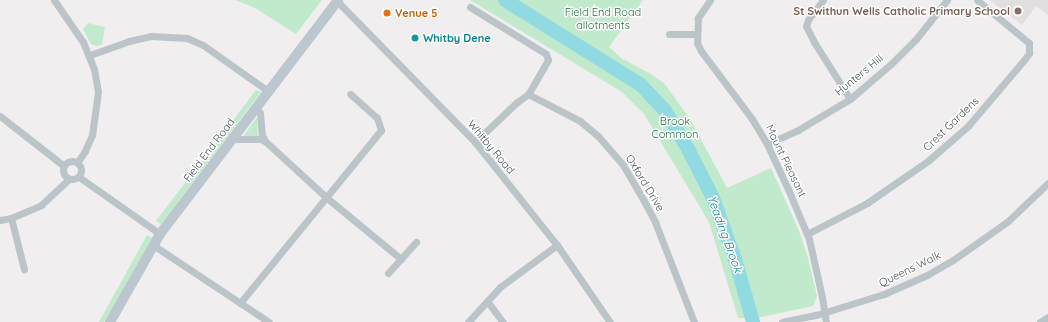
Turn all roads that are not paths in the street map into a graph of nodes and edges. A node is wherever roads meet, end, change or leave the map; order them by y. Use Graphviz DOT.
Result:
graph roads {
  1 [pos="54,0"];
  2 [pos="337,0"];
  3 [pos="710,0"];
  4 [pos="824,0"];
  5 [pos="947,0"];
  6 [pos="977,0"];
  7 [pos="470,7"];
  8 [pos="669,34"];
  9 [pos="696,34"];
  10 [pos="90,55"];
  11 [pos="268,91"];
  12 [pos="350,94"];
  13 [pos="528,94"];
  14 [pos="850,99"];
  15 [pos="255,108"];
  16 [pos="0,116"];
  17 [pos="232,139"];
  18 [pos="265,141"];
  19 [pos="475,142"];
  20 [pos="767,144"];
  21 [pos="77,162"];
  22 [pos="64,166"];
  23 [pos="79,177"];
  24 [pos="69,179"];
  25 [pos="1048,183"];
  26 [pos="327,198"];
  27 [pos="11,218"];
  28 [pos="0,220"];
  29 [pos="160,234"];
  30 [pos="807,234"];
  31 [pos="416,242"];
  32 [pos="153,245"];
  33 [pos="557,245"];
  34 [pos="401,259"];
  35 [pos="24,269"];
  36 [pos="388,273"];
  37 [pos="487,302"];
  38 [pos="240,303"];
  39 [pos="824,313"];
  40 [pos="1048,316"];
  41 [pos="110,322"];
  42 [pos="269,322"];
  43 [pos="468,322"];
  44 [pos="503,322"];
  45 [pos="610,322"];
  46 [pos="694,322"];
  47 [pos="782,322"];
  48 [pos="826,322"];
  49 [pos="1040,322"];
  1 -- 10 [label="street"];
  2 -- 11 [label="street, Field End Road"];
  2 -- 19 [label="street, Whitby Road"];
  3 -- 9 [label="street"];
  4 -- 14 [label="street"];
  5 -- 14 [label="street, Hunters Hill"];
  6 -- 30 [label="street, Crest Gardens"];
  7 -- 13 [label="street"];
  8 -- 9 [label="street"];
  9 -- 20 [label="street, Mount Pleasant"];
  10 -- 11 [label="street"];
  10 -- 21 [label="street"];
  11 -- 15 [label="street, Field End Road"];
  12 -- 26 [label="street"];
  13 -- 19 [label="street"];
  13 -- 46 [label="street, Oxford Drive"];
  14 -- 20 [label="street, Hunters Hill"];
  15 -- 17 [label="street, Field End Road"];
  15 -- 18 [label="street"];
  16 -- 22 [label="street"];
  17 -- 18 [label="street"];
  17 -- 29 [label="street, Field End Road"];
  18 -- 26 [label="street"];
  19 -- 33 [label="street, Whitby Road"];
  20 -- 30 [label="street, Mount Pleasant"];
  21 -- 22 [label="street"];
  21 -- 23 [label="street"];
  22 -- 24 [label="street"];
  23 -- 24 [label="street"];
  23 -- 29 [label="street"];
  24 -- 27 [label="street"];
  25 -- 39 [label="street, Queens Walk"];
  26 -- 34 [label="street"];
  26 -- 38 [label="street"];
  27 -- 28 [label="street"];
  27 -- 35 [label="street"];
  29 -- 32 [label="street, Field End Road"];
  30 -- 39 [label="street, Mount Pleasant"];
  31 -- 34 [label="street"];
  32 -- 38 [label="street"];
  32 -- 41 [label="street, Field End Road"];
  33 -- 37 [label="street"];
  33 -- 45 [label="street, Whitby Road"];
  34 -- 36 [label="street"];
  37 -- 43 [label="street"];
  37 -- 44 [label="street"];
  38 -- 42 [label="street"];
  39 -- 47 [label="street, Queens Walk"];
  39 -- 48 [label="street, Mount Pleasant"];
  40 -- 49 [label="street"];
}
